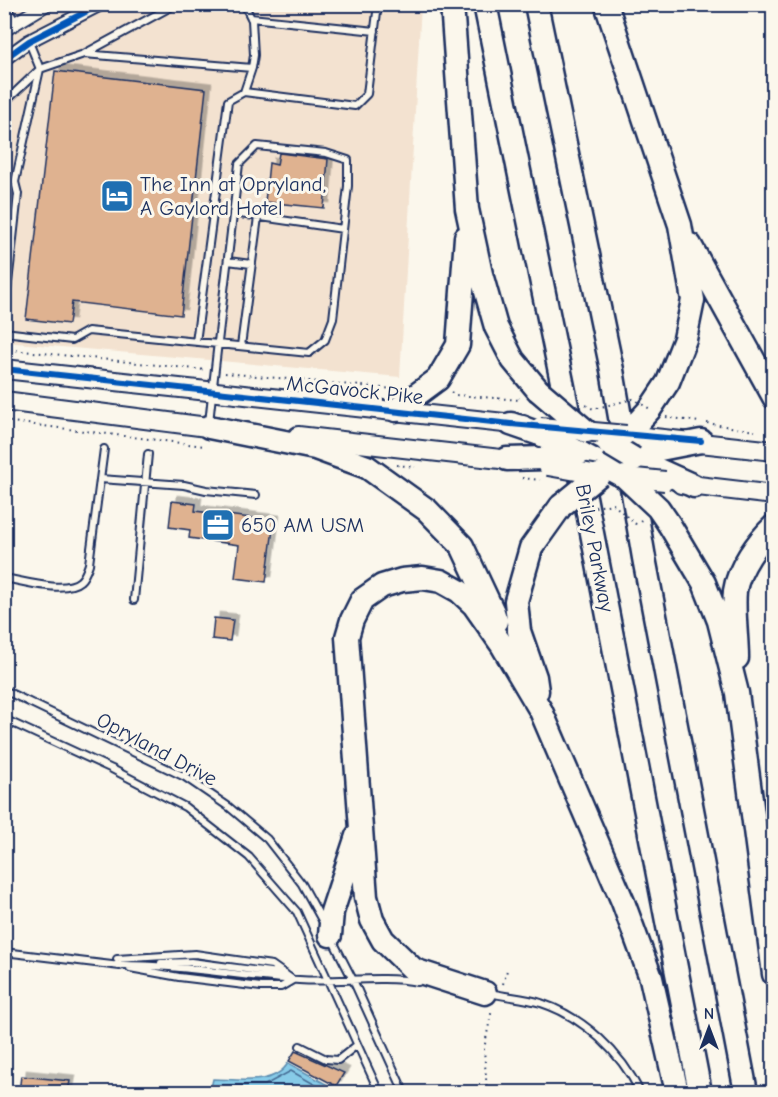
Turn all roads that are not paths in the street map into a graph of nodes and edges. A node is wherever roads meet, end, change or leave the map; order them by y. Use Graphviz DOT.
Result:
graph roads {
  1 [pos="6,4"];
  2 [pos="47,4"];
  3 [pos="100,4"];
  4 [pos="176,4"];
  5 [pos="244,4"];
  6 [pos="378,4"];
  7 [pos="452,4"];
  8 [pos="486,4"];
  9 [pos="536,4"];
  10 [pos="606,4"];
  11 [pos="251,18"];
  12 [pos="16,23"];
  13 [pos="4,30"];
  14 [pos="375,32"];
  15 [pos="29,41"];
  16 [pos="84,54"];
  17 [pos="4,59"];
  18 [pos="39,69"];
  19 [pos="252,69"];
  20 [pos="244,92"];
  21 [pos="4,103"];
  22 [pos="4,181"];
  23 [pos="15,182"];
  24 [pos="467,209"];
  25 [pos="233,213"];
  26 [pos="258,217"];
  27 [pos="680,225"];
  28 [pos="344,229"];
  29 [pos="228,261"];
  30 [pos="251,264"];
  31 [pos="7,267"];
  32 [pos="7,291"];
  33 [pos="4,332"];
  34 [pos="196,342"];
  35 [pos="219,344"];
  36 [pos="241,346"];
  37 [pos="4,369"];
  38 [pos="213,391"];
  39 [pos="774,397"];
  40 [pos="396,400"];
  41 [pos="4,401"];
  42 [pos="511,424"];
  43 [pos="209,427"];
  44 [pos="540,430"];
  45 [pos="586,431"];
  46 [pos="618,439"];
  47 [pos="701,441"];
  48 [pos="658,443"];
  49 [pos="104,449"];
  50 [pos="774,451"];
  51 [pos="580,453"];
  52 [pos="148,454"];
  53 [pos="507,459"];
  54 [pos="547,462"];
  55 [pos="617,470"];
  56 [pos="100,479"];
  57 [pos="145,483"];
  58 [pos="694,486"];
  59 [pos="256,495"];
  60 [pos="774,495"];
  61 [pos="774,526"];
  62 [pos="4,578"];
  63 [pos="134,600"];
  64 [pos="502,645"];
  65 [pos="4,690"];
  66 [pos="737,693"];
  67 [pos="541,711"];
  68 [pos="4,719"];
  69 [pos="361,822"];
  70 [pos="330,935"];
  71 [pos="4,952"];
  72 [pos="116,962"];
  73 [pos="143,965"];
  74 [pos="286,974"];
  75 [pos="774,974"];
  76 [pos="293,980"];
  77 [pos="353,980"];
  78 [pos="328,981"];
  79 [pos="425,983"];
  80 [pos="435,985"];
  81 [pos="492,994"];
  82 [pos="357,1045"];
  83 [pos="300,1046"];
  84 [pos="379,1092"];
  85 [pos="404,1092"];
  86 [pos="640,1092"];
  87 [pos="677,1092"];
  88 [pos="700,1092"];
  89 [pos="746,1092"];
  1 -- 12 [label="lane"];
  2 -- 12 [label="street"];
  3 -- 15 [label="street"];
  4 -- 16 [label="lane"];
  5 -- 11 [label="lane"];
  6 -- 14 [label="lane"];
  7 -- 24 [label="highway"];
  8 -- 88 [label="highway, Briley Parkway"];
  9 -- 89 [label="highway"];
  10 -- 27 [label="highway"];
  11 -- 14 [label="lane"];
  11 -- 19 [label="lane"];
  12 -- 13 [label="street"];
  12 -- 15 [label="street"];
  14 -- 20 [label="lane"];
  15 -- 17 [label="street"];
  15 -- 18 [label="lane"];
  16 -- 18 [label="lane"];
  16 -- 19 [label="lane"];
  18 -- 21 [label="lane"];
  18 -- 23 [label="lane"];
  19 -- 20 [label="lane"];
  20 -- 34 [label="lane"];
  22 -- 23 [label="lane"];
  23 -- 31 [label="lane"];
  24 -- 40 [label="highway"];
  24 -- 45 [label="highway, bridge"];
  25 -- 26 [label="lane"];
  25 -- 28 [label="lane"];
  25 -- 29 [label="lane"];
  26 -- 28 [label="lane"];
  26 -- 30 [label="lane"];
  27 -- 39 [label="highway"];
  27 -- 46 [label="highway"];
  28 -- 36 [label="lane"];
  29 -- 30 [label="lane"];
  29 -- 35 [label="lane"];
  30 -- 36 [label="lane"];
  31 -- 32 [label="lane"];
  33 -- 34 [label="lane"];
  34 -- 35 [label="lane"];
  35 -- 36 [label="lane"];
  35 -- 38 [label="lane"];
  37 -- 38 [label="street, McGavock Pike"];
  38 -- 40 [label="street, McGavock Pike"];
  38 -- 43 [label="lane"];
  40 -- 42 [label="street, McGavock Pike"];
  41 -- 43 [label="street"];
  42 -- 44 [label="highway"];
  43 -- 53 [label="street"];
  43 -- 64 [label="highway"];
  44 -- 45 [label="street, bridge"];
  44 -- 51 [label="highway, bridge"];
  45 -- 46 [label="highway, bridge"];
  46 -- 48 [label="street"];
  46 -- 51 [label="highway"];
  46 -- 55 [label="highway, bridge"];
  47 -- 48 [label="highway"];
  47 -- 50 [label="street"];
  48 -- 55 [label="highway"];
  49 -- 56 [label="lane"];
  51 -- 54 [label="highway, bridge"];
  51 -- 55 [label="highway"];
  52 -- 57 [label="lane"];
  53 -- 54 [label="highway"];
  54 -- 55 [label="street, bridge"];
  55 -- 58 [label="highway"];
  55 -- 66 [label="highway, bridge"];
  55 -- 67 [label="highway, bridge"];
  56 -- 57 [label="lane"];
  56 -- 62 [label="lane"];
  57 -- 59 [label="lane"];
  57 -- 63 [label="lane"];
  58 -- 60 [label="street"];
  61 -- 66 [label="highway"];
  64 -- 67 [label="highway"];
  64 -- 69 [label="highway"];
  65 -- 70 [label="lane, Opryland Drive"];
  66 -- 75 [label="highway"];
  67 -- 87 [label="highway"];
  68 -- 78 [label="lane, Opryland Drive"];
  69 -- 70 [label="highway"];
  69 -- 81 [label="highway"];
  70 -- 77 [label="lane, Opryland Drive"];
  71 -- 72 [label="lane"];
  72 -- 73 [label="lane"];
  72 -- 74 [label="lane"];
  72 -- 76 [label="lane"];
  73 -- 74 [label="lane"];
  73 -- 76 [label="lane"];
  74 -- 76 [label="lane"];
  76 -- 78 [label="lane"];
  77 -- 78 [label="lane"];
  77 -- 79 [label="lane"];
  77 -- 85 [label="lane, Opryland Drive"];
  78 -- 82 [label="lane, Opryland Drive"];
  80 -- 81 [label="lane"];
  81 -- 86 [label="lane"];
  82 -- 83 [label="lane"];
  82 -- 84 [label="lane, Opryland Drive"];
}
